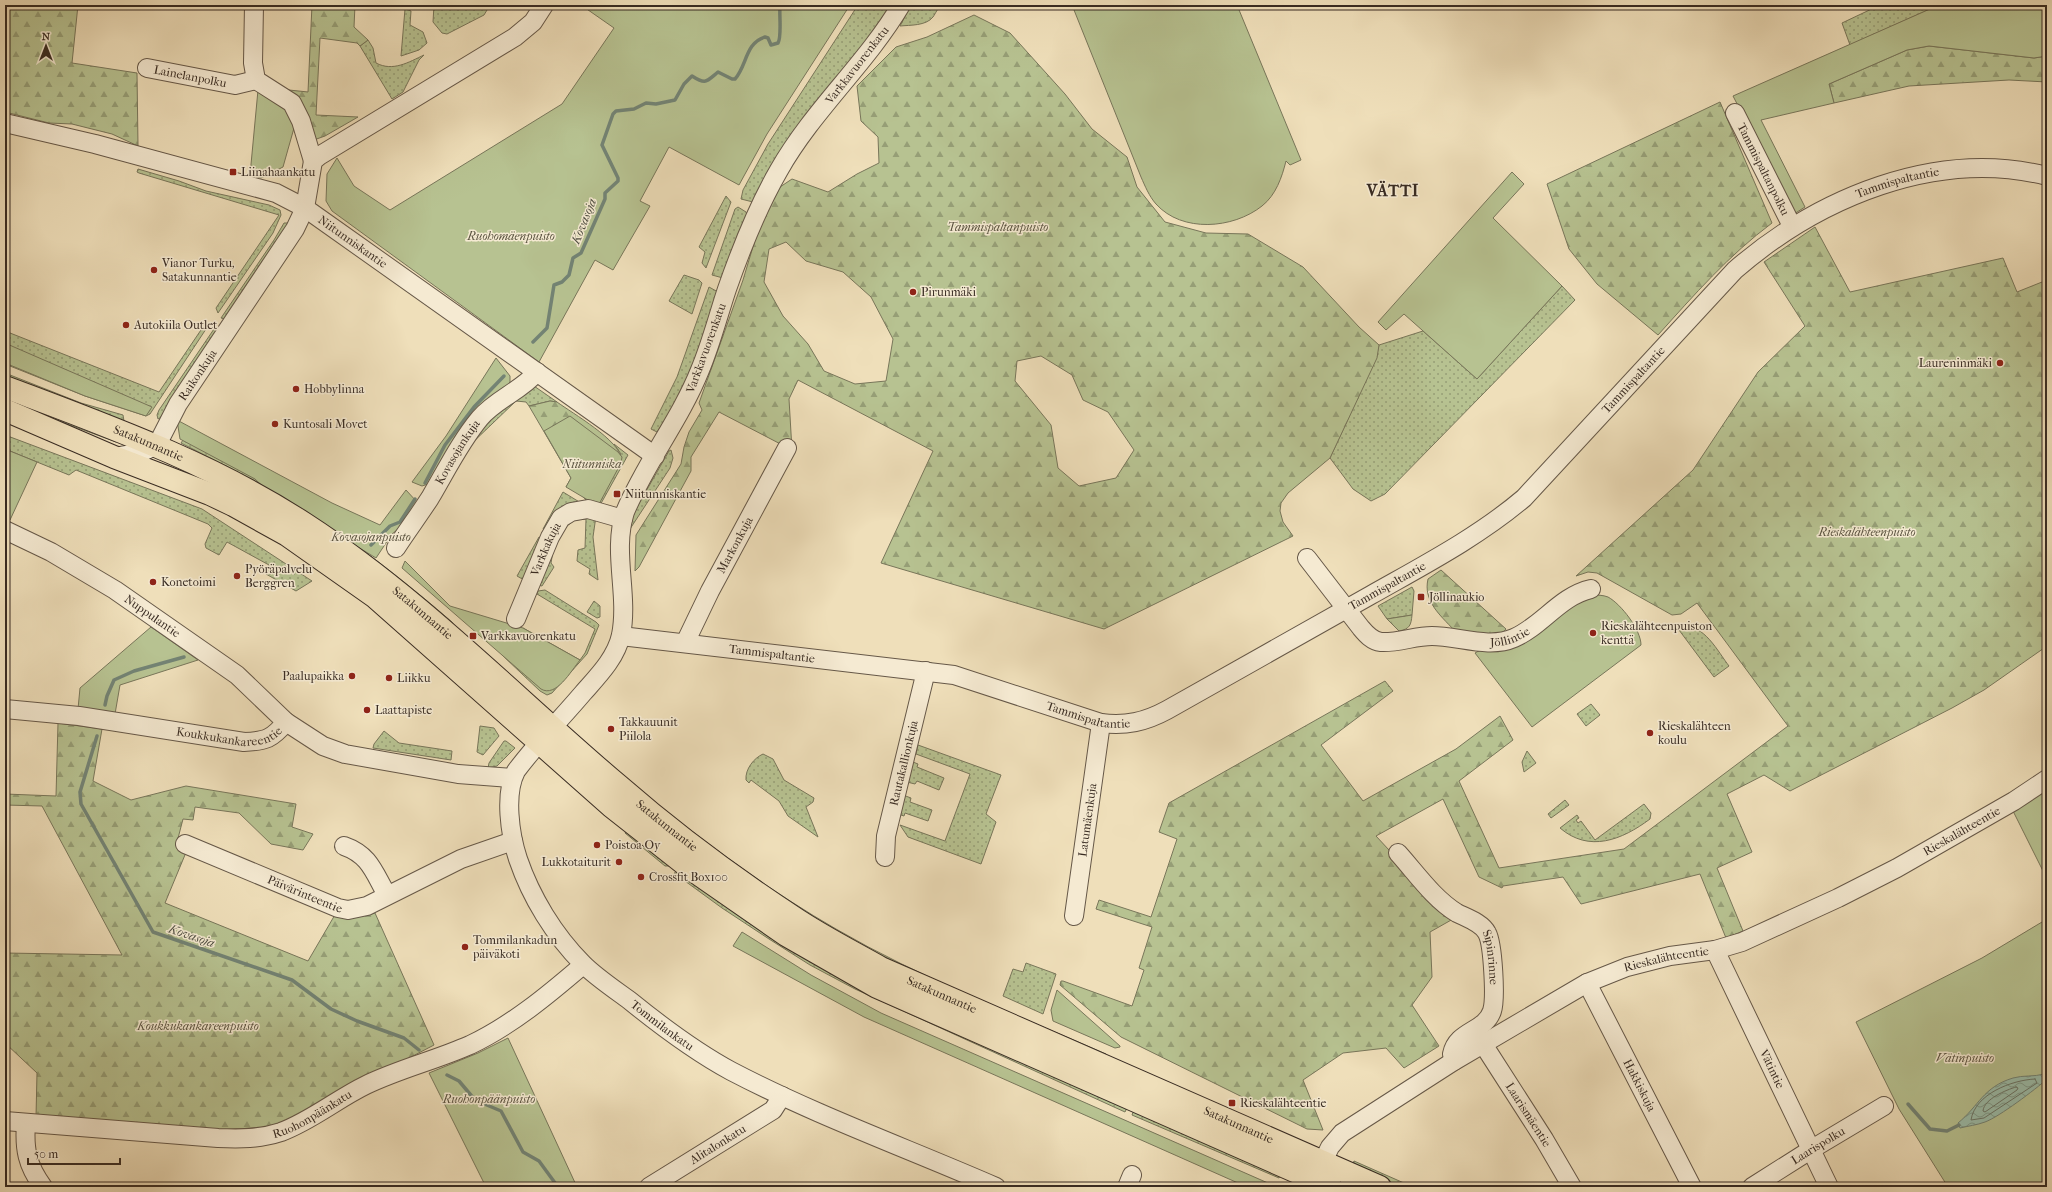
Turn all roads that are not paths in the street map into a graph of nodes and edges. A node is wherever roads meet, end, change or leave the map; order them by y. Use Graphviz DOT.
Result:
graph roads {
  1 [pos="254,5"];
  2 [pos="544,5"];
  3 [pos="901,5"];
  4 [pos="147,68"];
  5 [pos="256,80"];
  6 [pos="1735,113"];
  7 [pos="5,123"];
  8 [pos="313,161"];
  9 [pos="2047,176"];
  10 [pos="305,208"];
  11 [pos="1792,226"];
  12 [pos="537,372"];
  13 [pos="5,387"];
  14 [pos="5,410"];
  15 [pos="157,445"];
  16 [pos="786,448"];
  17 [pos="655,456"];
  18 [pos="114,457"];
  19 [pos="623,519"];
  20 [pos="5,530"];
  21 [pos="396,548"];
  22 [pos="1307,558"];
  23 [pos="1591,590"];
  24 [pos="1347,609"];
  25 [pos="516,619"];
  26 [pos="621,636"];
  27 [pos="685,643"];
  28 [pos="926,671"];
  29 [pos="5,709"];
  30 [pos="286,722"];
  31 [pos="1101,723"];
  32 [pos="546,736"];
  33 [pos="512,778"];
  34 [pos="2047,779"];
  35 [pos="513,841"];
  36 [pos="185,844"];
  37 [pos="344,846"];
  38 [pos="1398,853"];
  39 [pos="885,857"];
  40 [pos="387,895"];
  41 [pos="1074,916"];
  42 [pos="1716,950"];
  43 [pos="583,965"];
  44 [pos="1587,983"];
  45 [pos="1483,1044"];
  46 [pos="1454,1061"];
  47 [pos="782,1096"];
  48 [pos="1884,1106"];
  49 [pos="5,1121"];
  50 [pos="26,1122"];
  51 [pos="1812,1149"];
  52 [pos="1323,1176"];
  53 [pos="990,1186"];
  54 [pos="43,1187"];
  55 [pos="649,1187"];
  56 [pos="1380,1187"];
  57 [pos="1572,1187"];
  58 [pos="1692,1187"];
  59 [pos="1752,1187"];
  60 [pos="1829,1187"];
  1 -- 5 [label="street"];
  2 -- 8 [label="street"];
  3 -- 17 [label="street, Varkkavuorenkatu"];
  4 -- 5 [label="street, Lainelanpolku"];
  5 -- 8 [label="street"];
  6 -- 11 [label="street, Tammispaltanpolku"];
  7 -- 10 [label="street, Niitunniskantie"];
  8 -- 10 [label="street"];
  9 -- 11 [label="street, Tammispaltantie"];
  10 -- 12 [label="street, Niitunniskantie"];
  10 -- 15 [label="street, Raikonkuja"];
  11 -- 24 [label="street, Tammispaltantie"];
  12 -- 17 [label="street, Niitunniskantie"];
  12 -- 21 [label="street, Kovasojankuja"];
  13 -- 15 [label="main road, Satakunnantie"];
  14 -- 18 [label="main road, Satakunnantie"];
  15 -- 18 [label="street"];
  15 -- 32 [label="main road, Satakunnantie"];
  16 -- 27 [label="street, Markonkuja"];
  17 -- 19 [label="street, Varkkavuorenkatu"];
  18 -- 32 [label="main road, Satakunnantie"];
  19 -- 25 [label="street, Varkkakuja"];
  19 -- 26 [label="street, Varkkavuorenkatu"];
  20 -- 30 [label="street, Nuppulantie"];
  22 -- 24 [label="street"];
  23 -- 24 [label="street, Jöllintie"];
  24 -- 31 [label="street, Tammispaltantie"];
  26 -- 27 [label="street, Tammispaltantie"];
  26 -- 32 [label="street, Varkkavuorenkatu"];
  27 -- 28 [label="street, Tammispaltantie"];
  28 -- 31 [label="street, Tammispaltantie"];
  28 -- 39 [label="street, Rautakallionkuja"];
  29 -- 30 [label="street, Koukkukankareentie"];
  30 -- 33 [label="street, Koukkukankareentie"];
  31 -- 41 [label="street, Latumäenkuja"];
  32 -- 33 [label="street"];
  32 -- 52 [label="main road, Satakunnantie"];
  33 -- 35 [label="street, Tommilankatu"];
  34 -- 42 [label="street, Rieskalähteentie"];
  35 -- 40 [label="street, Päivärinteentie"];
  35 -- 43 [label="street, Tommilankatu"];
  36 -- 40 [label="street, Päivärinteentie"];
  37 -- 40 [label="street"];
  38 -- 46 [label="street, Sipinrinne"];
  42 -- 44 [label="street, Rieskalähteentie"];
  42 -- 51 [label="street, Vätintie"];
  43 -- 47 [label="street, Tommilankatu"];
  43 -- 50 [label="street, Ruohonpäänkatu"];
  44 -- 45 [label="street, Rieskalähteentie"];
  44 -- 58 [label="street, Hakkiskuja"];
  45 -- 46 [label="street, Rieskalähteentie"];
  45 -- 57 [label="street, Laarismäentie"];
  46 -- 52 [label="street, Rieskalähteentie"];
  47 -- 53 [label="street, Tommilankatu"];
  47 -- 55 [label="street, Alitalonkatu"];
  48 -- 51 [label="street, Laarispolku"];
  49 -- 50 [label="street, Ruohonpäänkatu"];
  50 -- 54 [label="street"];
  51 -- 59 [label="street, Laarispolku"];
  51 -- 60 [label="street, Vätintie"];
  52 -- 56 [label="main road, Satakunnantie"];
}
